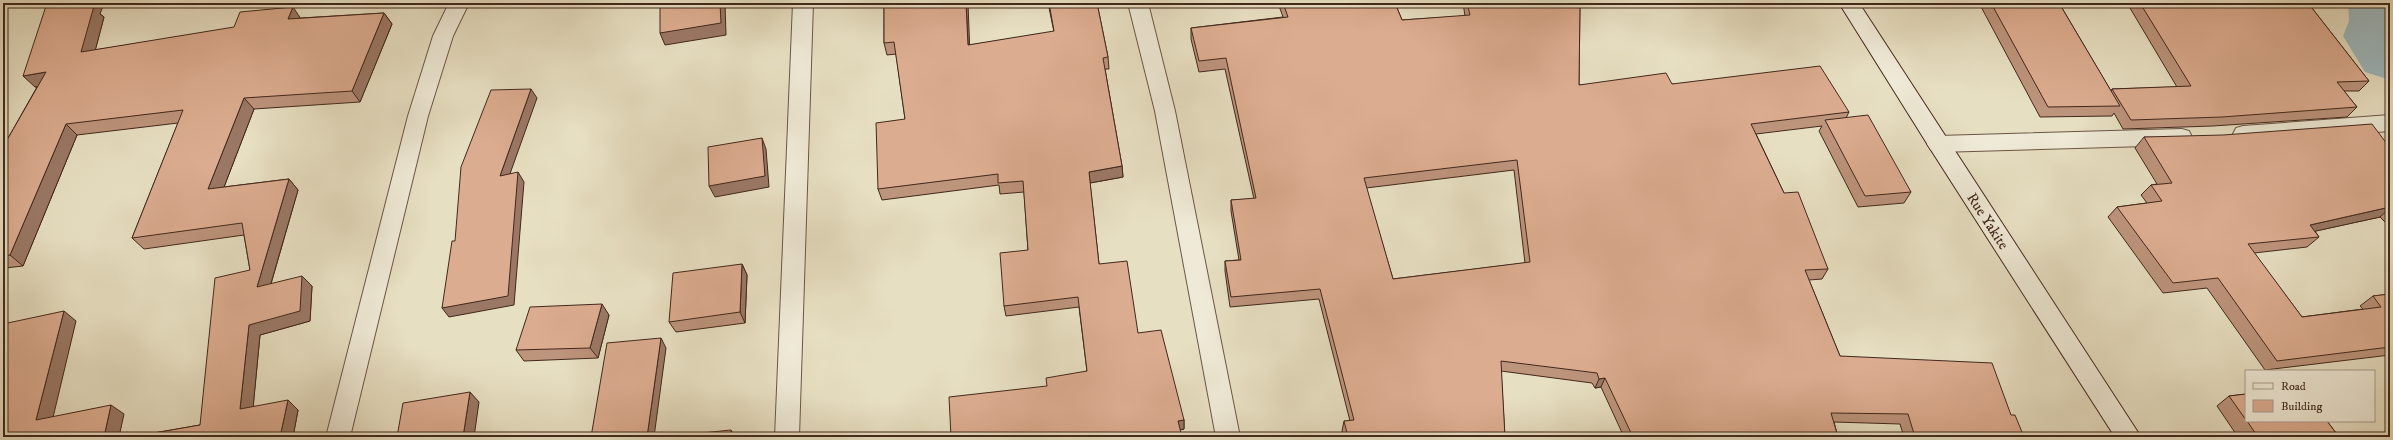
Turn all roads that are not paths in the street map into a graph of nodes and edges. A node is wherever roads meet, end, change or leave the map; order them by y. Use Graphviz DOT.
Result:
graph roads {
  1 [pos="459,3"];
  2 [pos="803,3"];
  3 [pos="1138,3"];
  4 [pos="1849,3"];
  5 [pos="2390,123"];
  6 [pos="2198,136"];
  7 [pos="2221,136"];
  8 [pos="1938,144"];
  9 [pos="338,437"];
  10 [pos="787,437"];
  11 [pos="1228,437"];
  12 [pos="2129,437"];
  1 -- 9 [label="street"];
  2 -- 10 [label="street"];
  3 -- 11 [label="street"];
  4 -- 8 [label="street, Rue Yakite"];
  5 -- 7 [label="street"];
  6 -- 8 [label="street"];
  8 -- 12 [label="street, Rue Yakite"];
}
